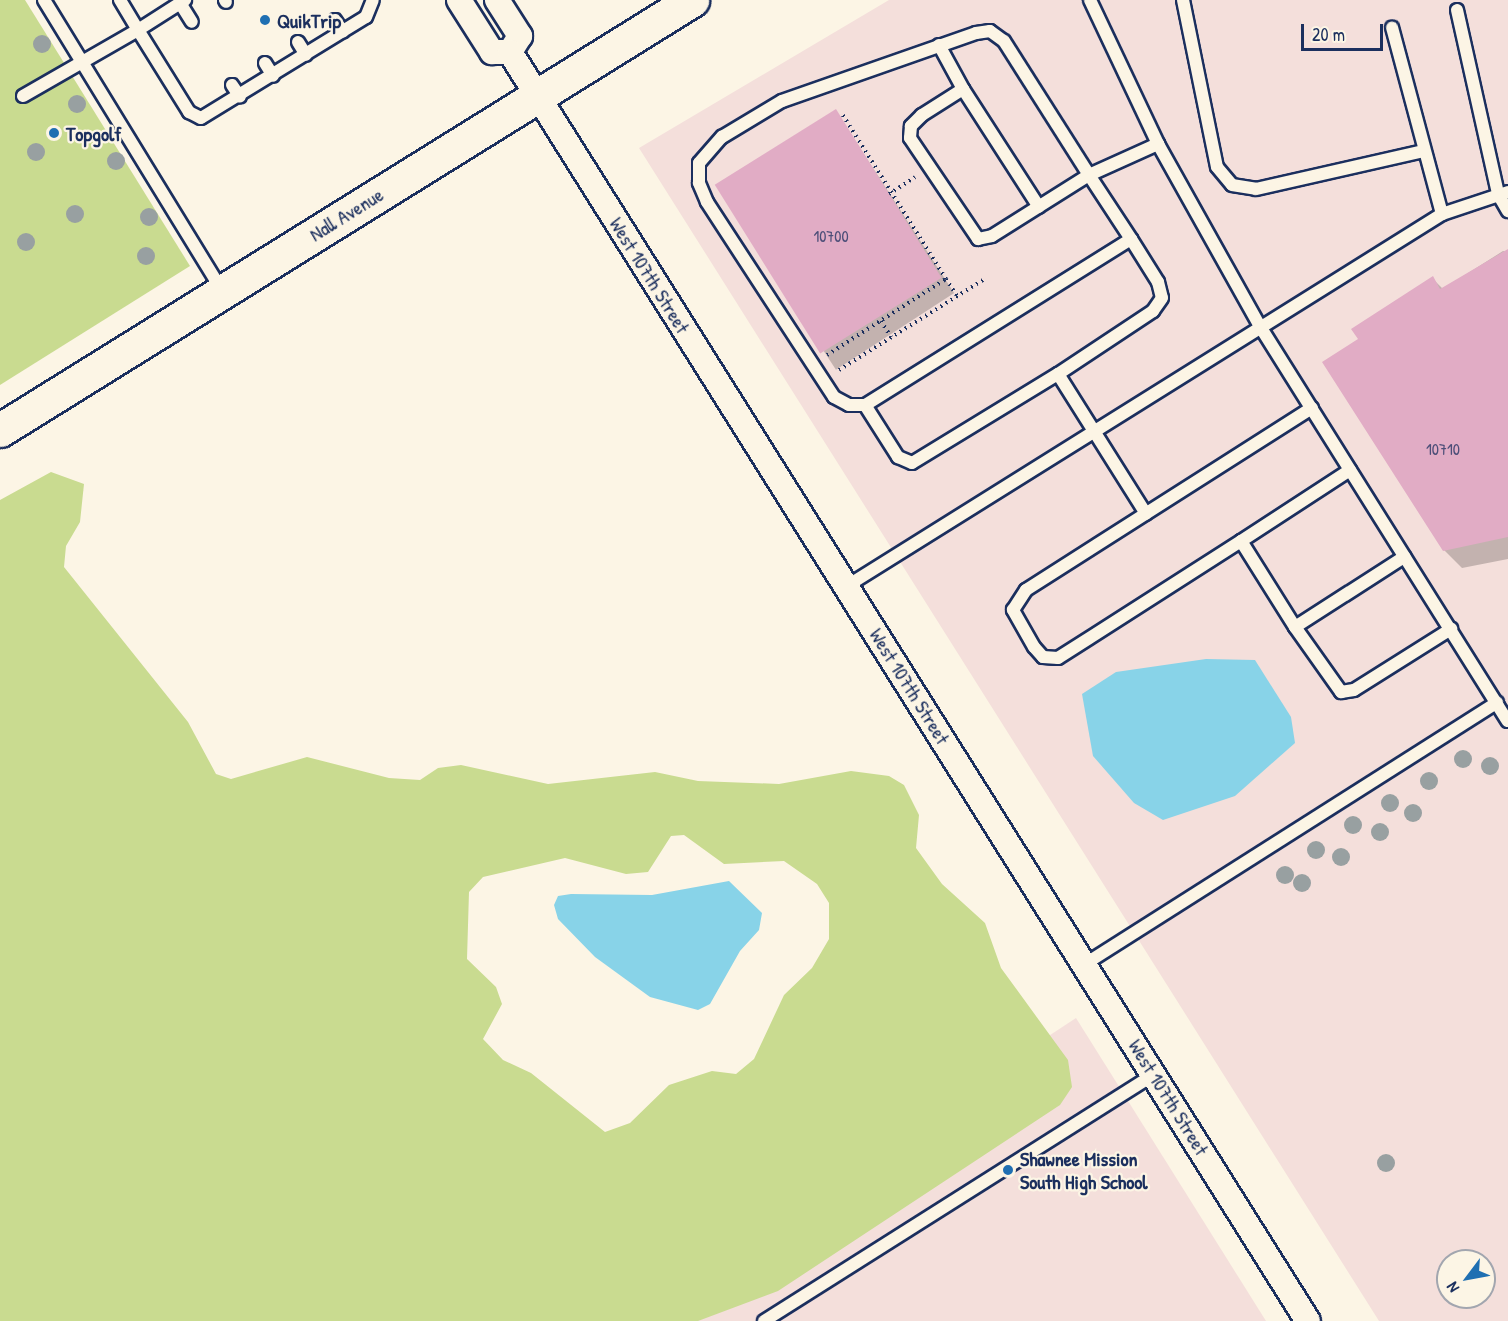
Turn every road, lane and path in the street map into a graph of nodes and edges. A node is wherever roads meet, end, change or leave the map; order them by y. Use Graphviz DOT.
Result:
graph roads {
  1 [pos="44,0"];
  2 [pos="120,0"];
  3 [pos="373,0"];
  4 [pos="459,0"];
  5 [pos="497,0"];
  6 [pos="692,0"];
  7 [pos="1090,0"];
  8 [pos="1183,0"];
  9 [pos="183,2"];
  10 [pos="1456,10"];
  11 [pos="335,20"];
  12 [pos="192,22"];
  13 [pos="1392,28"];
  14 [pos="138,30"];
  15 [pos="343,32"];
  16 [pos="298,42"];
  17 [pos="939,45"];
  18 [pos="510,52"];
  19 [pos="306,55"];
  20 [pos="265,63"];
  21 [pos="83,64"];
  22 [pos="273,76"];
  23 [pos="232,85"];
  24 [pos="963,88"];
  25 [pos="537,95"];
  26 [pos="22,96"];
  27 [pos="240,97"];
  28 [pos="841,112"];
  29 [pos="1158,144"];
  30 [pos="1423,151"];
  31 [pos="1089,175"];
  32 [pos="916,177"];
  33 [pos="890,193"];
  34 [pos="1503,193"];
  35 [pos="1039,207"];
  36 [pos="1508,211"];
  37 [pos="1442,214"];
  38 [pos="1131,239"];
  39 [pos="946,279"];
  40 [pos="983,280"];
  41 [pos="223,291"];
  42 [pos="957,296"];
  43 [pos="881,321"];
  44 [pos="1261,328"];
  45 [pos="891,337"];
  46 [pos="826,366"];
  47 [pos="831,374"];
  48 [pos="1058,374"];
  49 [pos="865,405"];
  50 [pos="1312,408"];
  51 [pos="0,429"];
  52 [pos="1095,433"];
  53 [pos="1350,470"];
  54 [pos="1146,514"];
  55 [pos="1241,541"];
  56 [pos="1404,557"];
  57 [pos="847,586"];
  58 [pos="1295,627"];
  59 [pos="1450,629"];
  60 [pos="1497,703"];
  61 [pos="1508,721"];
  62 [pos="1085,964"];
  63 [pos="1155,1074"];
  64 [pos="764,1321"];
  65 [pos="1308,1321"];
  1 -- 21 [label="lane"];
  2 -- 14 [label="lane"];
  3 -- 15 [label="lane"];
  4 -- 18 [label="street"];
  5 -- 18 [label="street"];
  6 -- 25 [label="main road, Nall Avenue"];
  7 -- 29 [label="lane"];
  8 -- 30 [label="lane"];
  9 -- 12 [label="lane"];
  9 -- 14 [label="lane"];
  10 -- 34 [label="lane"];
  11 -- 15 [label="lane"];
  13 -- 30 [label="lane"];
  14 -- 21 [label="lane"];
  14 -- 27 [label="lane"];
  15 -- 19 [label="lane"];
  16 -- 19 [label="lane"];
  17 -- 24 [label="lane"];
  17 -- 31 [label="lane"];
  17 -- 49 [label="lane"];
  18 -- 25 [label="street, West 107th Street"];
  19 -- 22 [label="lane"];
  20 -- 22 [label="lane"];
  21 -- 26 [label="lane"];
  21 -- 41 [label="lane"];
  22 -- 27 [label="lane"];
  23 -- 27 [label="lane"];
  24 -- 35 [label="lane"];
  24 -- 35 [label="lane"];
  25 -- 41 [label="main road, Nall Avenue"];
  25 -- 57 [label="street, West 107th Street"];
  28 -- 33 [label="path"];
  29 -- 31 [label="lane"];
  29 -- 44 [label="lane"];
  30 -- 37 [label="lane"];
  31 -- 35 [label="lane"];
  31 -- 38 [label="lane"];
  32 -- 33 [label="path"];
  33 -- 39 [label="path"];
  34 -- 36 [label="lane"];
  34 -- 37 [label="lane"];
  37 -- 44 [label="lane"];
  38 -- 48 [label="lane"];
  38 -- 49 [label="lane"];
  39 -- 42 [label="path"];
  39 -- 43 [label="path"];
  40 -- 42 [label="path"];
  41 -- 51 [label="main road, Nall Avenue"];
  42 -- 45 [label="path"];
  43 -- 45 [label="path"];
  43 -- 46 [label="path"];
  44 -- 50 [label="lane"];
  44 -- 52 [label="lane"];
  45 -- 47 [label="path"];
  48 -- 49 [label="lane"];
  48 -- 52 [label="lane"];
  50 -- 53 [label="lane"];
  50 -- 54 [label="lane"];
  52 -- 54 [label="lane"];
  52 -- 57 [label="lane"];
  53 -- 55 [label="lane"];
  53 -- 56 [label="lane"];
  54 -- 55 [label="lane"];
  55 -- 58 [label="lane"];
  56 -- 58 [label="lane"];
  56 -- 59 [label="lane"];
  57 -- 62 [label="street, West 107th Street"];
  58 -- 59 [label="lane"];
  59 -- 60 [label="lane"];
  60 -- 61 [label="lane"];
  60 -- 62 [label="lane"];
  62 -- 63 [label="street, West 107th Street"];
  63 -- 64 [label="lane"];
  63 -- 65 [label="street, West 107th Street"];
}
